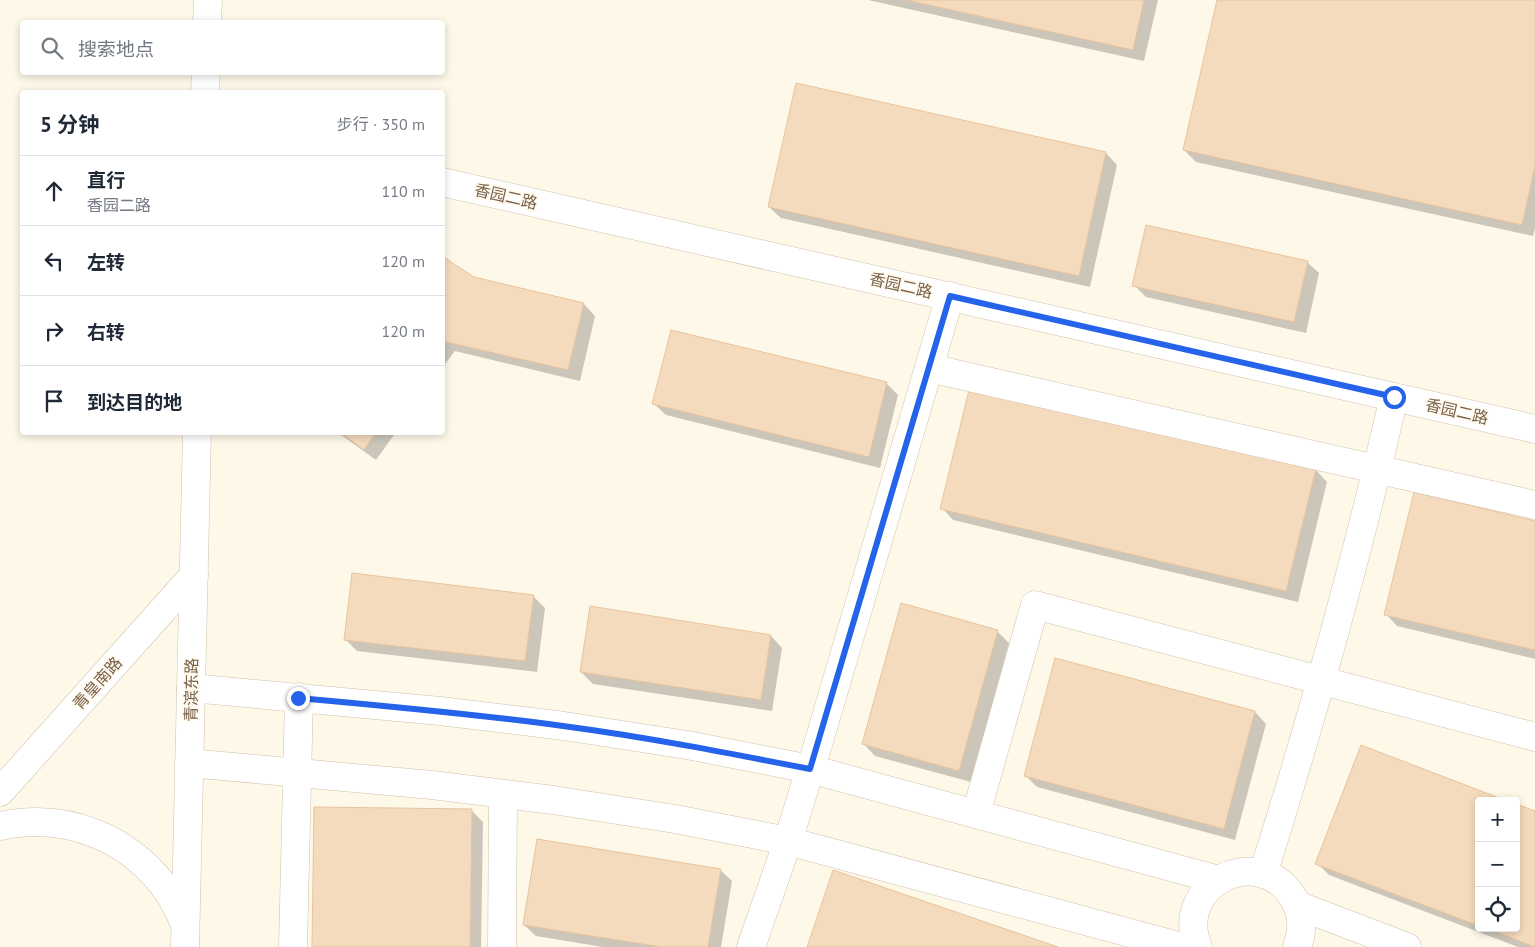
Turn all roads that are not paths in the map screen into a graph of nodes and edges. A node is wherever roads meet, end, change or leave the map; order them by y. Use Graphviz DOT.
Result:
graph roads {
  1 [pos="208,0"];
  2 [pos="207,20"];
  3 [pos="206,75"];
  4 [pos="205,90"];
  5 [pos="445,183"];
  6 [pos="950,296"];
  7 [pos="929,368"];
  8 [pos="1394,397"];
  9 [pos="1535,429"];
  10 [pos="197,435"];
  11 [pos="1377,470"];
  12 [pos="1535,505"];
  13 [pos="194,575"];
  14 [pos="1322,681"];
  15 [pos="191,688"];
  16 [pos="298,698"];
  17 [pos="1535,737"];
  18 [pos="189,763"];
  19 [pos="810,769"];
  20 [pos="297,773"];
  21 [pos="0,792"];
  22 [pos="503,794"];
  23 [pos="976,814"];
  24 [pos="0,826"];
  25 [pos="788,841"];
  26 [pos="1263,874"];
  27 [pos="1219,880"];
  28 [pos="1297,905"];
  29 [pos="185,936"];
  30 [pos="293,947"];
  31 [pos="502,947"];
  32 [pos="751,947"];
  33 [pos="1182,947"];
  34 [pos="1198,947"];
  35 [pos="1297,947"];
  36 [pos="1407,947"];
  1 -- 2 [label="street"];
  3 -- 4 [label="street"];
  5 -- 6 [label="street, 香园二路"];
  6 -- 7 [label="street"];
  6 -- 8 [label="street, 香园二路"];
  7 -- 11 [label="street"];
  7 -- 19 [label="street"];
  8 -- 9 [label="street, 香园二路"];
  8 -- 11 [label="street"];
  10 -- 13 [label="street, 青滨东路"];
  11 -- 12 [label="street"];
  11 -- 14 [label="street"];
  13 -- 15 [label="street, 青滨东路"];
  13 -- 21 [label="street, 青皇南路"];
  14 -- 17 [label="street"];
  14 -- 23 [label="street"];
  14 -- 26 [label="street"];
  15 -- 16 [label="street"];
  15 -- 18 [label="street, 青滨东路"];
  16 -- 19 [label="street"];
  16 -- 20 [label="street"];
  18 -- 20 [label="street"];
  18 -- 29 [label="street, 青滨东路"];
  19 -- 23 [label="street"];
  19 -- 25 [label="street"];
  20 -- 22 [label="street"];
  20 -- 30 [label="street"];
  22 -- 25 [label="street"];
  22 -- 31 [label="street"];
  23 -- 27 [label="street"];
  24 -- 29 [label="street"];
  25 -- 32 [label="street"];
  25 -- 33 [label="street"];
  26 -- 27 [label="street"];
  26 -- 28 [label="street"];
  27 -- 34 [label="street"];
  28 -- 35 [label="street"];
  28 -- 36 [label="street"];
}
